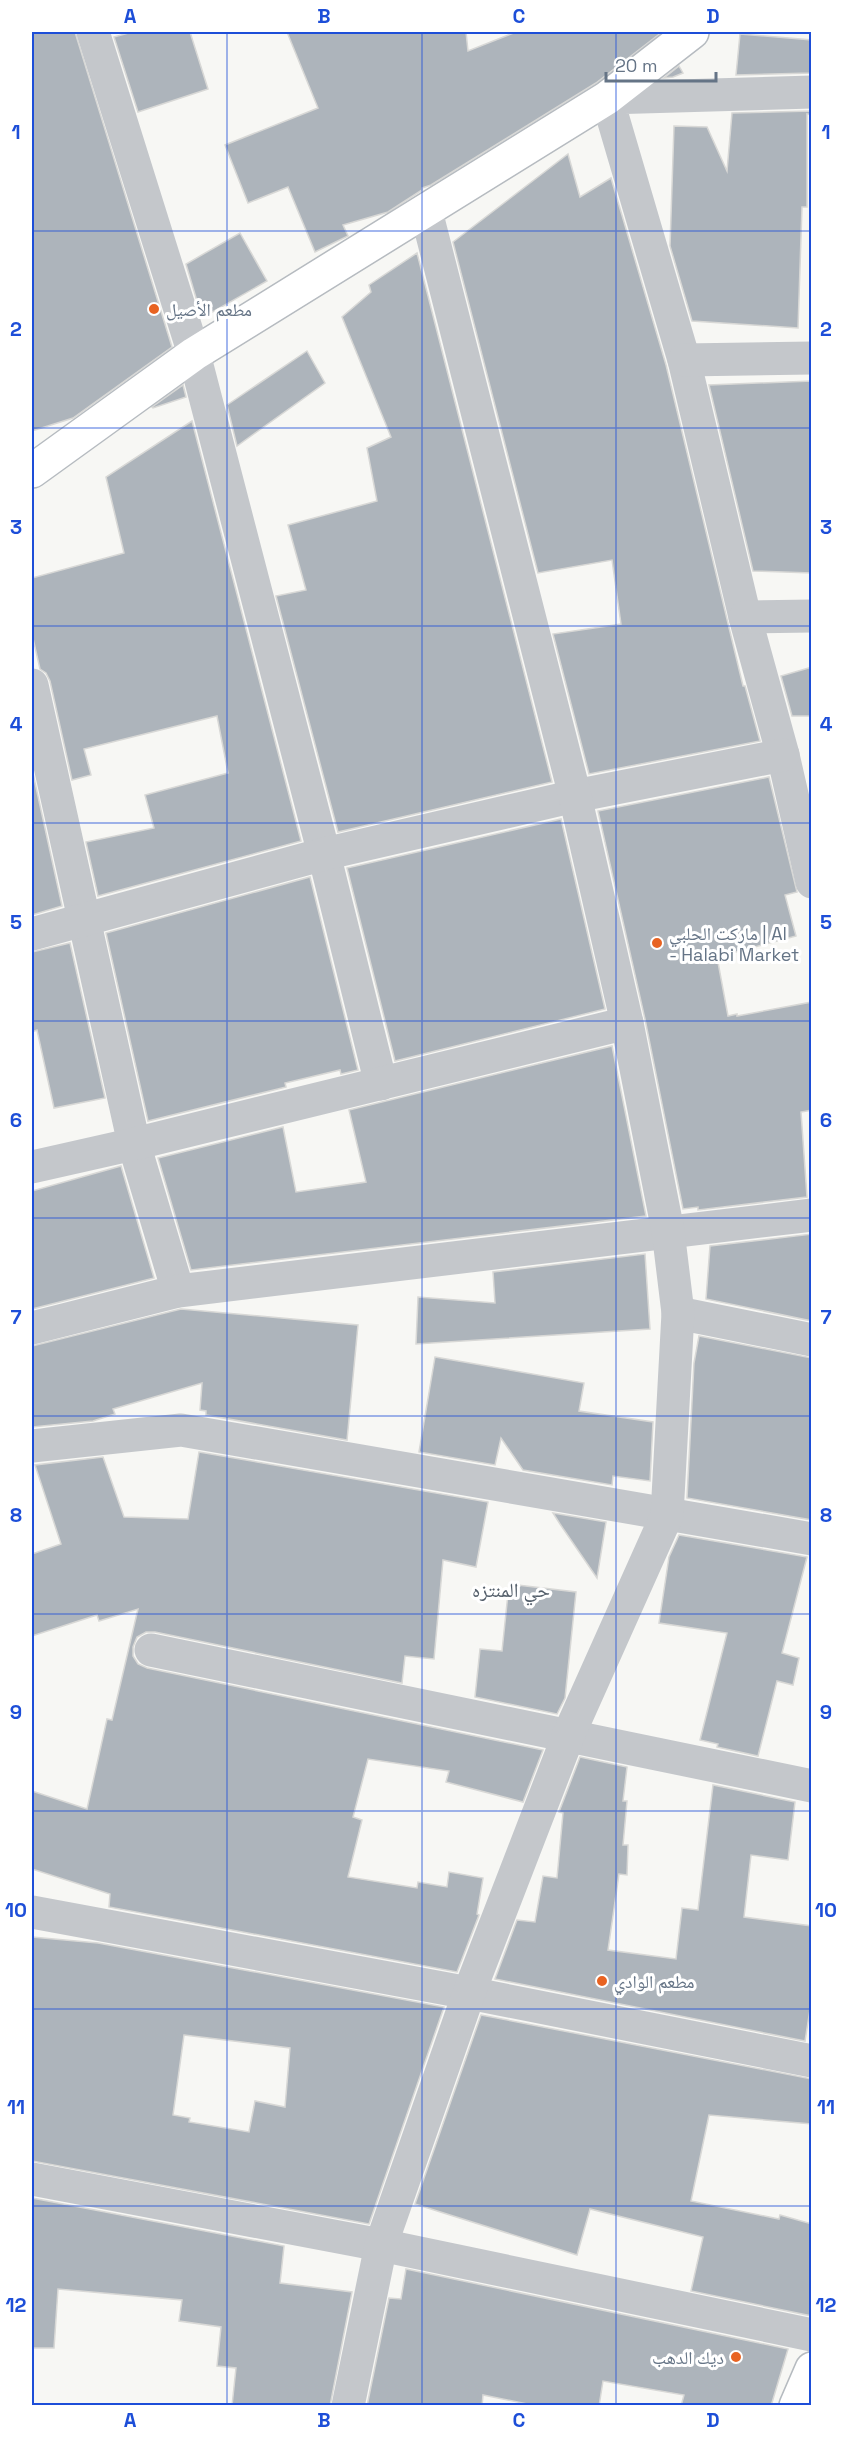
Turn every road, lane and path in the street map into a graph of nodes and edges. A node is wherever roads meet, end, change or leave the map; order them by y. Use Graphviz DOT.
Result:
graph roads {
  1 [pos="93,32"];
  2 [pos="692,32"];
  3 [pos="812,92"];
  4 [pos="607,98"];
  5 [pos="426,212"];
  6 [pos="194,354"];
  7 [pos="812,358"];
  8 [pos="684,360"];
  9 [pos="32,471"];
  10 [pos="812,616"];
  11 [pos="745,617"];
  12 [pos="32,685"];
  13 [pos="783,755"];
  14 [pos="575,796"];
  15 [pos="324,854"];
  16 [pos="812,882"];
  17 [pos="85,919"];
  18 [pos="32,934"];
  19 [pos="627,1023"];
  20 [pos="381,1084"];
  21 [pos="134,1144"];
  22 [pos="32,1167"];
  23 [pos="812,1215"];
  24 [pos="668,1231"];
  25 [pos="178,1292"];
  26 [pos="678,1313"];
  27 [pos="32,1328"];
  28 [pos="812,1340"];
  29 [pos="32,1446"];
  30 [pos="667,1515"];
  31 [pos="812,1539"];
  32 [pos="151,1650"];
  33 [pos="569,1734"];
  34 [pos="812,1786"];
  35 [pos="32,1912"];
  36 [pos="469,1993"];
  37 [pos="812,2061"];
  38 [pos="32,2179"];
  39 [pos="381,2245"];
  40 [pos="812,2335"];
  41 [pos="812,2369"];
  42 [pos="348,2406"];
  43 [pos="796,2406"];
  1 -- 6 [label="street"];
  2 -- 4 [label="street"];
  3 -- 4 [label="street"];
  4 -- 5 [label="street"];
  4 -- 8 [label="street"];
  5 -- 6 [label="street"];
  5 -- 14 [label="street"];
  6 -- 9 [label="street"];
  6 -- 15 [label="street"];
  7 -- 8 [label="street"];
  8 -- 11 [label="street"];
  10 -- 11 [label="street"];
  11 -- 13 [label="street"];
  12 -- 17 [label="street"];
  13 -- 14 [label="street"];
  13 -- 16 [label="street"];
  14 -- 15 [label="street"];
  14 -- 19 [label="street"];
  15 -- 17 [label="street"];
  15 -- 20 [label="street"];
  17 -- 18 [label="street"];
  17 -- 21 [label="street"];
  19 -- 20 [label="street"];
  19 -- 24 [label="street"];
  20 -- 21 [label="street"];
  21 -- 22 [label="street"];
  21 -- 25 [label="street"];
  23 -- 24 [label="street"];
  24 -- 25 [label="street"];
  24 -- 26 [label="street"];
  25 -- 27 [label="street"];
  26 -- 28 [label="street"];
  26 -- 30 [label="street"];
  29 -- 30 [label="street"];
  30 -- 31 [label="street"];
  30 -- 33 [label="street"];
  32 -- 33 [label="street"];
  33 -- 34 [label="street"];
  33 -- 36 [label="street"];
  35 -- 36 [label="street"];
  36 -- 37 [label="street"];
  36 -- 39 [label="street"];
  38 -- 39 [label="street"];
  39 -- 40 [label="street"];
  39 -- 42 [label="street"];
  41 -- 43 [label="street"];
}
